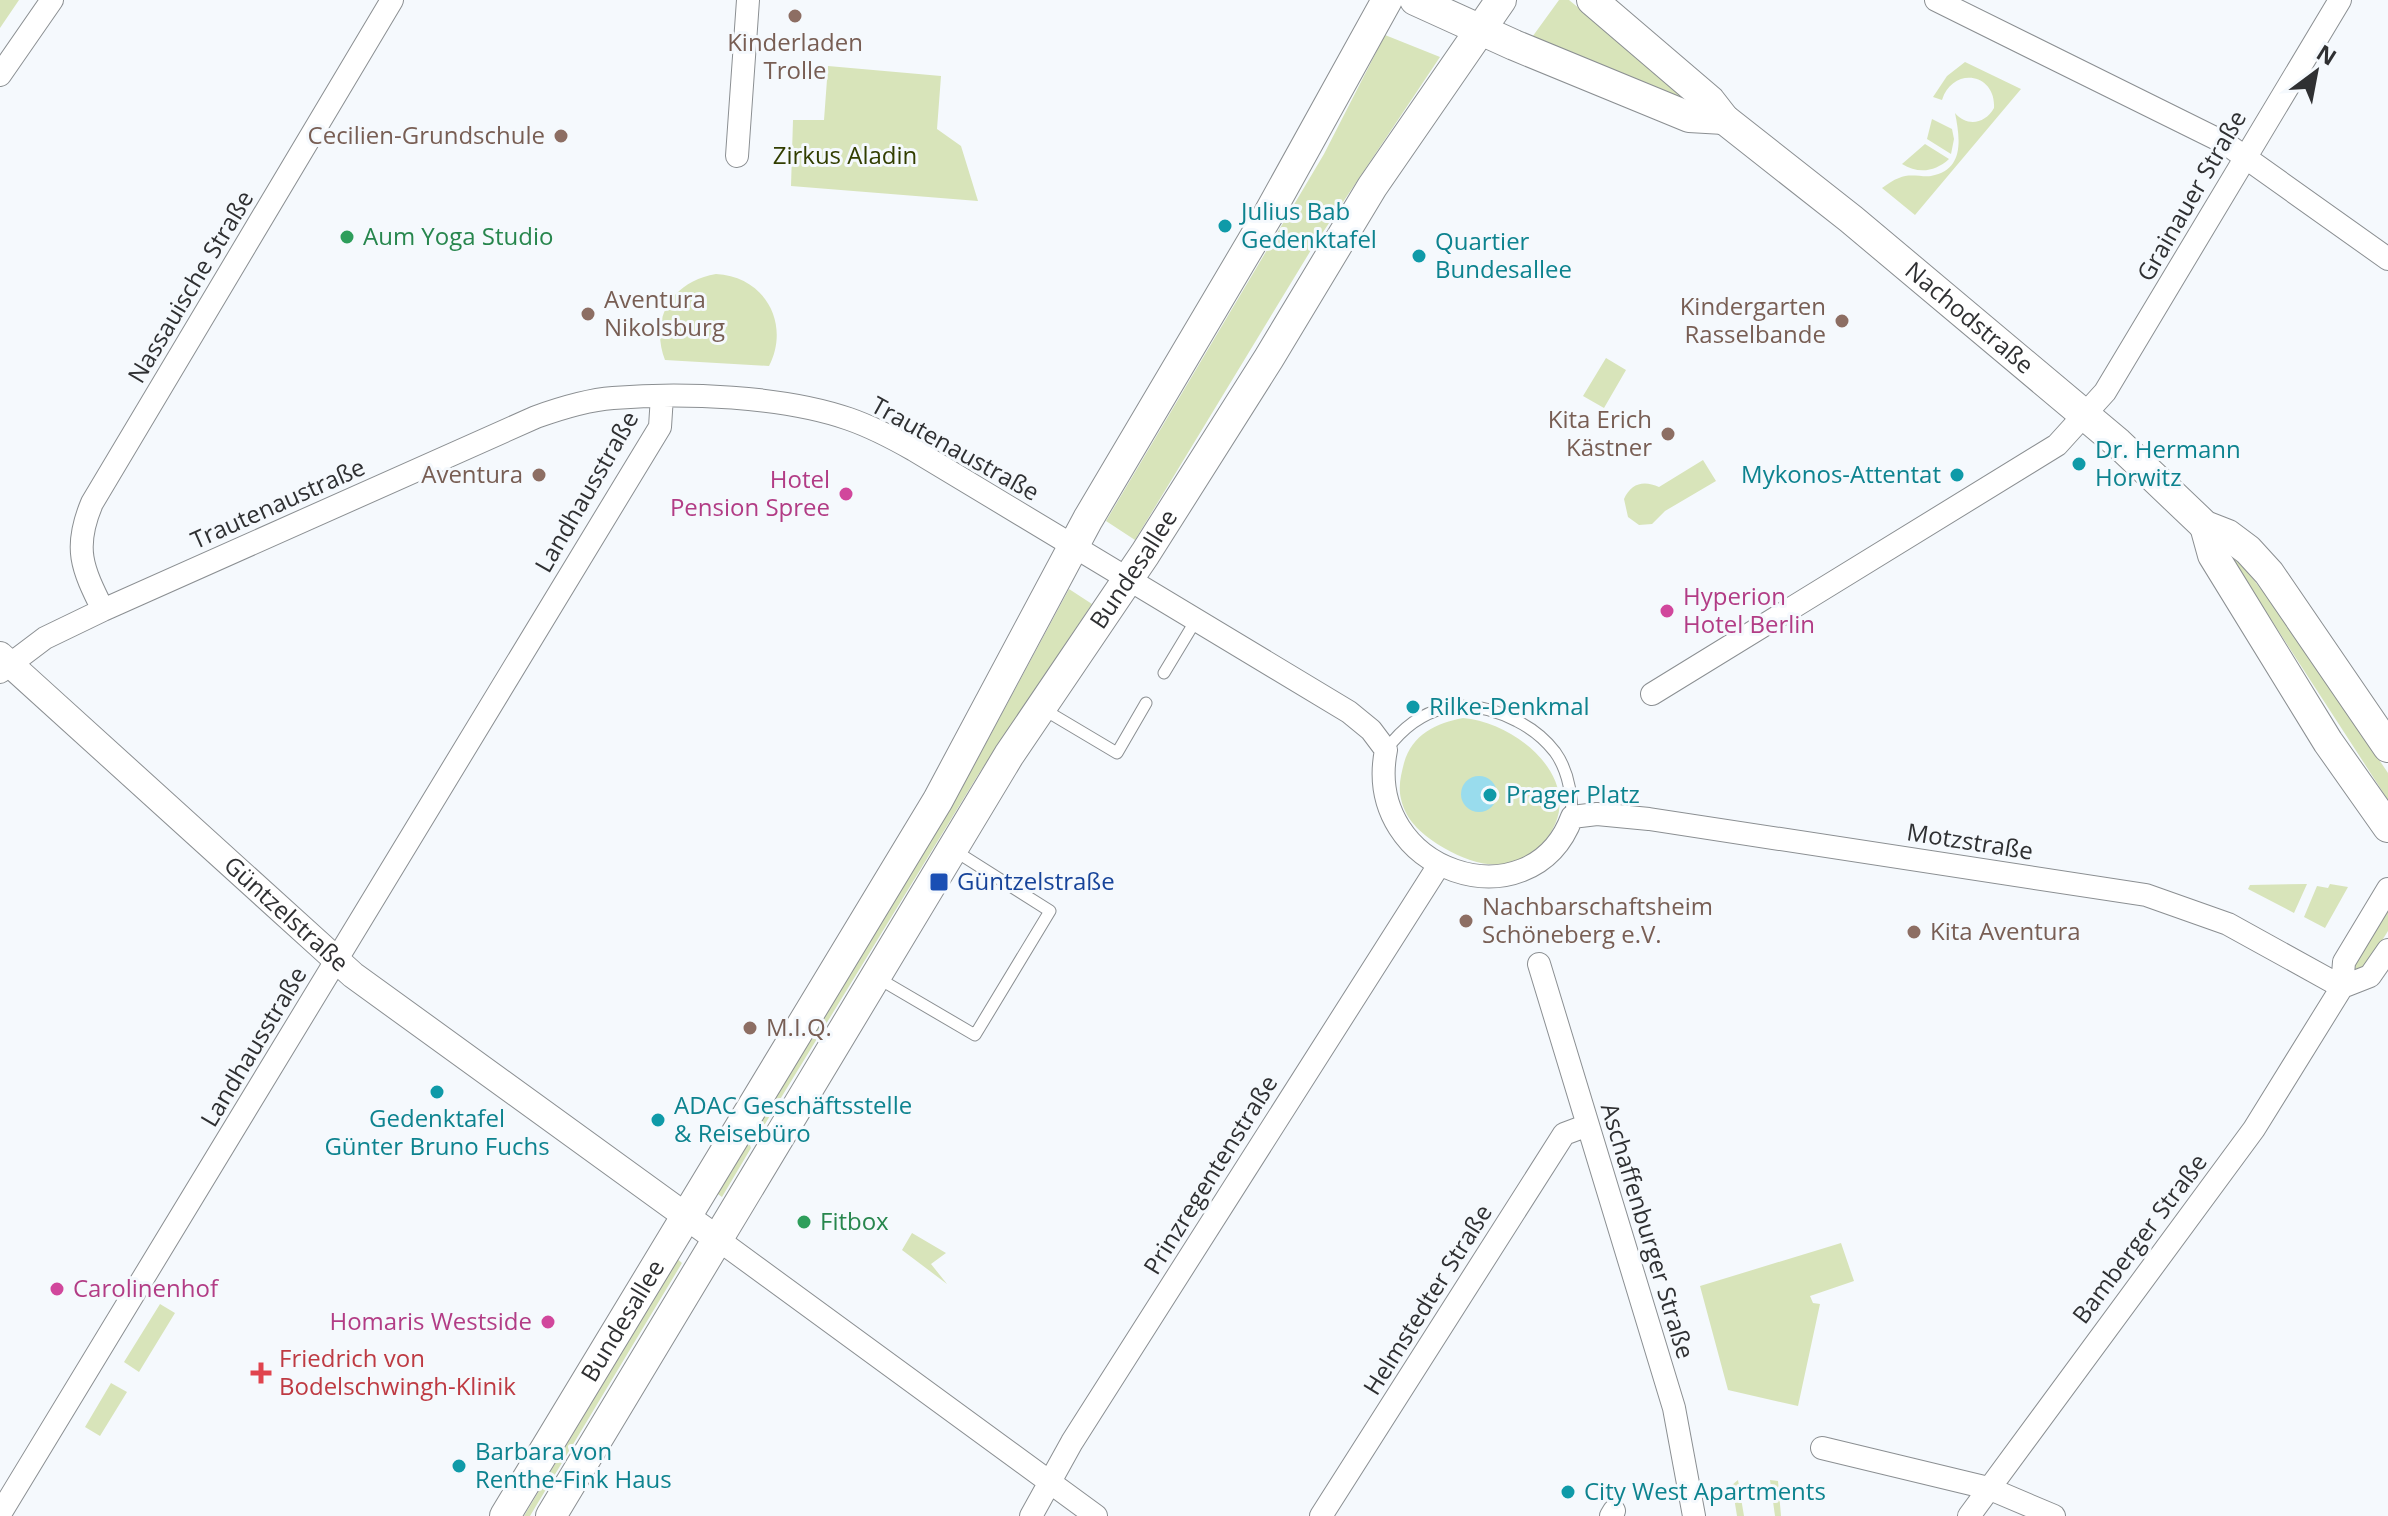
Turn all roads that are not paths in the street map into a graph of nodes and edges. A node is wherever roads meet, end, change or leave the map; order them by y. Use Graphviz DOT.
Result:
graph roads {
  1 [pos="52,0"];
  2 [pos="392,0"];
  3 [pos="748,0"];
  4 [pos="1387,0"];
  5 [pos="1415,0"];
  6 [pos="1501,0"];
  7 [pos="1592,0"];
  8 [pos="1936,0"];
  9 [pos="2340,0"];
  10 [pos="1482,28"];
  11 [pos="0,75"];
  12 [pos="1724,119"];
  13 [pos="737,156"];
  14 [pos="2246,157"];
  15 [pos="2388,259"];
  16 [pos="662,396"];
  17 [pos="2084,415"];
  18 [pos="2205,526"];
  19 [pos="1073,547"];
  20 [pos="1128,579"];
  21 [pos="103,610"];
  22 [pos="1196,620"];
  23 [pos="3,663"];
  24 [pos="1164,673"];
  25 [pos="1652,694"];
  26 [pos="1146,703"];
  27 [pos="1040,706"];
  28 [pos="2388,747"];
  29 [pos="1386,750"];
  30 [pos="1572,817"];
  31 [pos="2388,827"];
  32 [pos="951,849"];
  33 [pos="1439,865"];
  34 [pos="2388,889"];
  35 [pos="2388,950"];
  36 [pos="337,961"];
  37 [pos="1539,964"];
  38 [pos="874,976"];
  39 [pos="2342,987"];
  40 [pos="741,1124"];
  41 [pos="1588,1125"];
  42 [pos="773,1143"];
  43 [pos="684,1216"];
  44 [pos="716,1238"];
  45 [pos="1822,1448"];
  46 [pos="1050,1482"];
  47 [pos="1988,1488"];
  48 [pos="0,1514"];
  49 [pos="505,1516"];
  50 [pos="551,1516"];
  51 [pos="1031,1516"];
  52 [pos="1096,1516"];
  53 [pos="1321,1516"];
  54 [pos="1694,1516"];
  55 [pos="1969,1516"];
  56 [pos="2054,1516"];
  1 -- 11 [label="street"];
  2 -- 21 [label="street, Nassauische Straße"];
  3 -- 13 [label="street"];
  4 -- 19 [label="main road, Bundesallee"];
  5 -- 10 [label="main road"];
  6 -- 10 [label="main road, Bundesallee"];
  7 -- 12 [label="main road, Nachodstraße"];
  8 -- 14 [label="street"];
  9 -- 14 [label="street, Grainauer Straße"];
  10 -- 12 [label="main road"];
  10 -- 20 [label="main road, Bundesallee"];
  12 -- 17 [label="main road, Nachodstraße"];
  14 -- 15 [label="street"];
  14 -- 17 [label="street, Grainauer Straße"];
  16 -- 19 [label="street, Trautenaustraße"];
  16 -- 21 [label="street, Trautenaustraße"];
  16 -- 36 [label="street, Landhausstraße"];
  17 -- 18 [label="main road, Nachodstraße"];
  17 -- 25 [label="street, Grainauer Straße"];
  18 -- 28 [label="main road, Nachodstraße"];
  18 -- 31 [label="main road, Nachodstraße"];
  19 -- 20 [label="street, Trautenaustraße"];
  19 -- 40 [label="main road, Bundesallee"];
  20 -- 22 [label="street, Trautenaustraße"];
  20 -- 27 [label="main road, Bundesallee"];
  21 -- 23 [label="street, Trautenaustraße"];
  22 -- 24 [label="lane"];
  22 -- 29 [label="street, Trautenaustraße"];
  23 -- 36 [label="street, Güntzelstraße"];
  26 -- 27 [label="lane"];
  27 -- 32 [label="main road, Bundesallee"];
  29 -- 30 [label="lane"];
  29 -- 33 [label="street"];
  30 -- 33 [label="street"];
  30 -- 39 [label="street, Motzstraße"];
  32 -- 38 [label="main road, Bundesallee"];
  32 -- 38 [label="lane"];
  33 -- 46 [label="street, Prinzregentenstraße"];
  34 -- 39 [label="street, Bamberger Straße"];
  35 -- 39 [label="street, Bamberger Straße"];
  36 -- 43 [label="street, Güntzelstraße"];
  36 -- 48 [label="street, Landhausstraße"];
  37 -- 41 [label="street, Aschaffenburger Straße"];
  38 -- 42 [label="main road, Bundesallee"];
  39 -- 47 [label="street, Bamberger Straße"];
  40 -- 42 [label="main road"];
  40 -- 43 [label="main road, Bundesallee"];
  41 -- 53 [label="street, Helmstedter Straße"];
  41 -- 54 [label="street, Aschaffenburger Straße"];
  42 -- 44 [label="main road, Bundesallee"];
  43 -- 44 [label="street, Güntzelstraße"];
  43 -- 49 [label="main road, Bundesallee"];
  44 -- 46 [label="street, Güntzelstraße"];
  44 -- 50 [label="main road, Bundesallee"];
  45 -- 47 [label="street"];
  46 -- 51 [label="street, Prinzregentenstraße"];
  46 -- 52 [label="street, Güntzelstraße"];
  47 -- 55 [label="street, Bamberger Straße"];
  47 -- 56 [label="street"];
}
